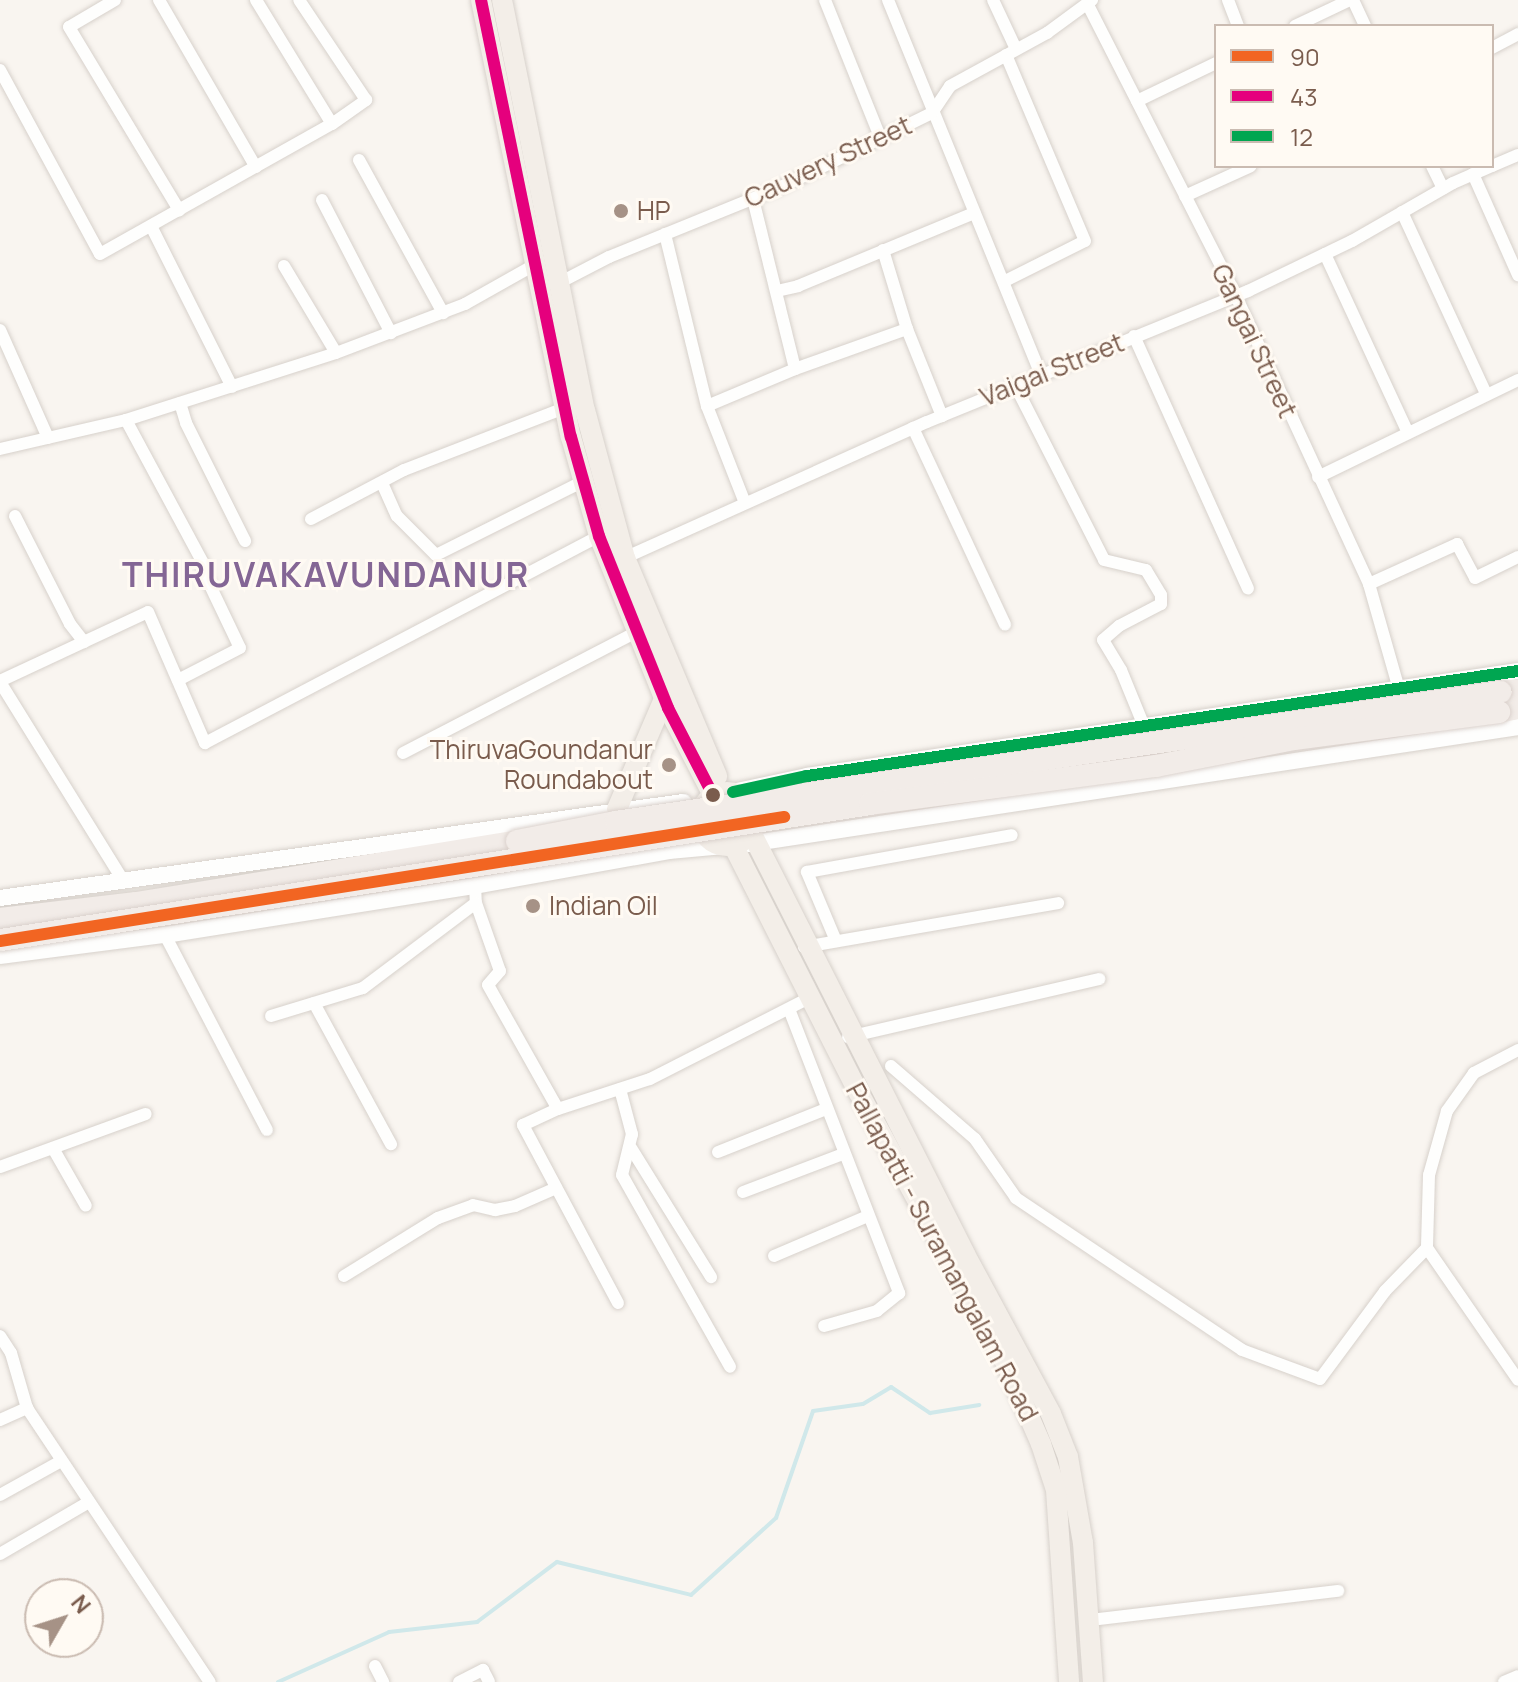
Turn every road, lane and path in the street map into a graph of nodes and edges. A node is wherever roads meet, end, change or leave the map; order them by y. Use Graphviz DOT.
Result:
graph roads {
  1 [pos="115,0"];
  2 [pos="159,0"];
  3 [pos="256,0"];
  4 [pos="299,0"];
  5 [pos="481,0"];
  6 [pos="502,0"];
  7 [pos="825,0"];
  8 [pos="888,0"];
  9 [pos="993,0"];
  10 [pos="1228,0"];
  11 [pos="1351,0"];
  12 [pos="1090,2"];
  13 [pos="1237,24"];
  14 [pos="1299,24"];
  15 [pos="1364,24"];
  16 [pos="1518,34"];
  17 [pos="1494,47"];
  18 [pos="1011,52"];
  19 [pos="1214,64"];
  20 [pos="0,70"];
  21 [pos="1137,101"];
  22 [pos="932,113"];
  23 [pos="332,124"];
  24 [pos="881,139"];
  25 [pos="1518,155"];
  26 [pos="359,160"];
  27 [pos="1494,164"];
  28 [pos="256,167"];
  29 [pos="1247,168"];
  30 [pos="1433,168"];
  31 [pos="1486,168"];
  32 [pos="1473,174"];
  33 [pos="1443,189"];
  34 [pos="1185,196"];
  35 [pos="753,199"];
  36 [pos="322,200"];
  37 [pos="179,210"];
  38 [pos="1402,212"];
  39 [pos="974,213"];
  40 [pos="151,226"];
  41 [pos="665,234"];
  42 [pos="883,250"];
  43 [pos="1325,254"];
  44 [pos="536,264"];
  45 [pos="284,266"];
  46 [pos="1518,275"];
  47 [pos="1005,281"];
  48 [pos="561,282"];
  49 [pos="542,291"];
  50 [pos="777,291"];
  51 [pos="1236,296"];
  52 [pos="443,313"];
  53 [pos="907,329"];
  54 [pos="0,330"];
  55 [pos="391,333"];
  56 [pos="1134,336"];
  57 [pos="336,353"];
  58 [pos="795,369"];
  59 [pos="1041,374"];
  60 [pos="1518,380"];
  61 [pos="1015,385"];
  62 [pos="232,387"];
  63 [pos="1486,394"];
  64 [pos="180,403"];
  65 [pos="707,406"];
  66 [pos="565,408"];
  67 [pos="942,416"];
  68 [pos="126,420"];
  69 [pos="913,428"];
  70 [pos="1408,433"];
  71 [pos="48,438"];
  72 [pos="0,449"];
  73 [pos="1318,477"];
  74 [pos="584,481"];
  75 [pos="382,483"];
  76 [pos="745,503"];
  77 [pos="15,516"];
  78 [pos="311,519"];
  79 [pos="599,536"];
  80 [pos="245,541"];
  81 [pos="1518,557"];
  82 [pos="616,562"];
  83 [pos="1369,584"];
  84 [pos="1248,589"];
  85 [pos="1005,624"];
  86 [pos="636,632"];
  87 [pos="84,642"];
  88 [pos="1518,671"];
  89 [pos="178,680"];
  90 [pos="0,681"];
  91 [pos="1398,686"];
  92 [pos="664,699"];
  93 [pos="1509,701"];
  94 [pos="1144,726"];
  95 [pos="1518,727"];
  96 [pos="403,753"];
  97 [pos="720,794"];
  98 [pos="617,809"];
  99 [pos="1012,835"];
  100 [pos="754,837"];
  101 [pos="729,846"];
  102 [pos="123,880"];
  103 [pos="475,895"];
  104 [pos="0,898"];
  105 [pos="1058,903"];
  106 [pos="0,919"];
  107 [pos="165,935"];
  108 [pos="0,940"];
  109 [pos="836,941"];
  110 [pos="811,945"];
  111 [pos="785,950"];
  112 [pos="0,956"];
  113 [pos="1099,979"];
  114 [pos="811,997"];
  115 [pos="314,1003"];
  116 [pos="789,1009"];
  117 [pos="271,1016"];
  118 [pos="856,1035"];
  119 [pos="832,1041"];
  120 [pos="1518,1050"];
  121 [pos="891,1066"];
  122 [pos="620,1089"];
  123 [pos="558,1109"];
  124 [pos="826,1109"];
  125 [pos="146,1114"];
  126 [pos="267,1130"];
  127 [pos="391,1144"];
  128 [pos="631,1148"];
  129 [pos="54,1150"];
  130 [pos="718,1152"];
  131 [pos="843,1154"];
  132 [pos="0,1167"];
  133 [pos="556,1188"];
  134 [pos="743,1192"];
  135 [pos="86,1206"];
  136 [pos="868,1216"];
  137 [pos="1427,1248"];
  138 [pos="774,1256"];
  139 [pos="344,1276"];
  140 [pos="711,1277"];
  141 [pos="618,1303"];
  142 [pos="824,1326"];
  143 [pos="0,1336"];
  144 [pos="730,1367"];
  145 [pos="1518,1380"];
  146 [pos="27,1408"];
  147 [pos="0,1420"];
  148 [pos="61,1461"];
  149 [pos="0,1495"];
  150 [pos="89,1502"];
  151 [pos="0,1554"];
  152 [pos="1338,1591"];
  153 [pos="1090,1620"];
  154 [pos="375,1666"];
  155 [pos="1518,1676"];
  156 [pos="207,1681"];
  157 [pos="383,1682"];
  158 [pos="459,1682"];
  159 [pos="489,1682"];
  160 [pos="1069,1682"];
  161 [pos="1093,1682"];
  162 [pos="1504,1682"];
  1 -- 37 [label="street"];
  2 -- 28 [label="street"];
  3 -- 23 [label="street"];
  4 -- 23 [label="street"];
  5 -- 44 [label="main road"];
  6 -- 48 [label="main road"];
  7 -- 24 [label="street"];
  8 -- 22 [label="street"];
  9 -- 18 [label="street"];
  10 -- 13 [label="street"];
  11 -- 14 [label="street"];
  11 -- 15 [label="street"];
  12 -- 18 [label="street, Cauvery Street"];
  12 -- 21 [label="street, Gangai Street"];
  16 -- 17 [label="street"];
  18 -- 22 [label="street, Cauvery Street"];
  18 -- 47 [label="street"];
  19 -- 21 [label="street"];
  20 -- 40 [label="street"];
  21 -- 34 [label="street, Gangai Street"];
  22 -- 24 [label="street, Cauvery Street"];
  22 -- 39 [label="street"];
  23 -- 28 [label="street"];
  24 -- 35 [label="street, Cauvery Street"];
  25 -- 27 [label="street, Vaigai Street"];
  26 -- 52 [label="street"];
  28 -- 37 [label="street"];
  29 -- 34 [label="street"];
  30 -- 33 [label="street"];
  31 -- 32 [label="street, Vaigai Street"];
  32 -- 33 [label="street, Vaigai Street"];
  32 -- 46 [label="street"];
  33 -- 38 [label="street, Vaigai Street"];
  34 -- 51 [label="street, Gangai Street"];
  35 -- 41 [label="street, Cauvery Street"];
  35 -- 50 [label="street"];
  36 -- 55 [label="street"];
  37 -- 40 [label="street"];
  38 -- 43 [label="street, Vaigai Street"];
  38 -- 63 [label="street"];
  39 -- 42 [label="street"];
  39 -- 47 [label="street"];
  40 -- 62 [label="street"];
  41 -- 48 [label="street, Cauvery Street"];
  41 -- 65 [label="street"];
  42 -- 50 [label="street"];
  42 -- 53 [label="street"];
  43 -- 51 [label="street, Vaigai Street"];
  43 -- 70 [label="street"];
  44 -- 49 [label="main road"];
  44 -- 52 [label="street"];
  45 -- 57 [label="street"];
  47 -- 59 [label="street"];
  48 -- 49 [label="street, Cauvery Street"];
  48 -- 82 [label="main road"];
  49 -- 66 [label="main road"];
  50 -- 58 [label="street"];
  51 -- 56 [label="street, Vaigai Street"];
  51 -- 73 [label="street, Gangai Street"];
  52 -- 55 [label="street"];
  53 -- 58 [label="street"];
  53 -- 67 [label="street"];
  54 -- 71 [label="street"];
  55 -- 57 [label="street"];
  56 -- 59 [label="street, Vaigai Street"];
  56 -- 84 [label="street"];
  57 -- 62 [label="street"];
  58 -- 65 [label="street"];
  59 -- 61 [label="street, Vaigai Street"];
  60 -- 63 [label="street"];
  61 -- 67 [label="street, Vaigai Street"];
  61 -- 94 [label="street"];
  62 -- 64 [label="street"];
  63 -- 70 [label="street"];
  64 -- 68 [label="street"];
  64 -- 80 [label="street"];
  65 -- 76 [label="street"];
  66 -- 74 [label="main road"];
  66 -- 75 [label="street"];
  67 -- 69 [label="street, Vaigai Street"];
  68 -- 71 [label="street"];
  68 -- 89 [label="street"];
  69 -- 76 [label="street, Vaigai Street"];
  69 -- 85 [label="street"];
  70 -- 73 [label="street"];
  71 -- 72 [label="street"];
  73 -- 83 [label="street, Gangai Street"];
  74 -- 75 [label="street"];
  74 -- 79 [label="main road"];
  75 -- 78 [label="street"];
  76 -- 82 [label="street, Vaigai Street"];
  77 -- 87 [label="street"];
  79 -- 82 [label="main road"];
  79 -- 89 [label="street"];
  81 -- 83 [label="street"];
  82 -- 86 [label="main road"];
  82 -- 97 [label="main road"];
  83 -- 91 [label="street, Gangai Street"];
  86 -- 92 [label="main road"];
  86 -- 96 [label="street"];
  87 -- 89 [label="street"];
  87 -- 90 [label="street"];
  88 -- 91 [label="street"];
  90 -- 102 [label="street"];
  91 -- 94 [label="street"];
  92 -- 97 [label="main road"];
  92 -- 98 [label="main road"];
  93 -- 106 [label="highway, bridge"];
  93 -- 108 [label="highway, bridge"];
  94 -- 97 [label="street"];
  95 -- 100 [label="street"];
  97 -- 98 [label="street"];
  97 -- 100 [label="main road"];
  97 -- 101 [label="main road"];
  98 -- 102 [label="street"];
  99 -- 109 [label="street"];
  100 -- 101 [label="main road"];
  100 -- 110 [label="main road"];
  101 -- 103 [label="street"];
  101 -- 111 [label="main road, Pallapatti - Suramangalam Road"];
  102 -- 104 [label="street"];
  103 -- 107 [label="street"];
  103 -- 115 [label="street"];
  103 -- 123 [label="street"];
  105 -- 109 [label="street"];
  107 -- 112 [label="street"];
  107 -- 126 [label="street"];
  109 -- 110 [label="street"];
  110 -- 111 [label="street"];
  110 -- 118 [label="main road"];
  111 -- 114 [label="main road, Pallapatti - Suramangalam Road"];
  113 -- 118 [label="street"];
  114 -- 116 [label="street"];
  114 -- 119 [label="main road, Pallapatti - Suramangalam Road"];
  115 -- 117 [label="street"];
  115 -- 127 [label="street"];
  116 -- 122 [label="street"];
  116 -- 124 [label="street"];
  118 -- 119 [label="street"];
  118 -- 153 [label="main road"];
  119 -- 160 [label="main road, Pallapatti - Suramangalam Road"];
  120 -- 137 [label="street"];
  121 -- 137 [label="street"];
  122 -- 123 [label="street"];
  122 -- 128 [label="street"];
  123 -- 133 [label="street"];
  124 -- 130 [label="street"];
  124 -- 131 [label="street"];
  125 -- 129 [label="street"];
  128 -- 140 [label="street"];
  128 -- 144 [label="street"];
  129 -- 132 [label="street"];
  129 -- 135 [label="street"];
  131 -- 134 [label="street"];
  131 -- 136 [label="street"];
  133 -- 139 [label="street"];
  133 -- 141 [label="street"];
  136 -- 138 [label="street"];
  136 -- 142 [label="street"];
  137 -- 145 [label="street"];
  143 -- 146 [label="street"];
  146 -- 147 [label="street"];
  146 -- 148 [label="street"];
  148 -- 149 [label="street"];
  148 -- 150 [label="street"];
  150 -- 151 [label="street"];
  150 -- 156 [label="street"];
  152 -- 153 [label="street"];
  153 -- 161 [label="main road"];
  154 -- 157 [label="street"];
  155 -- 162 [label="street"];
  158 -- 159 [label="street"];
}
